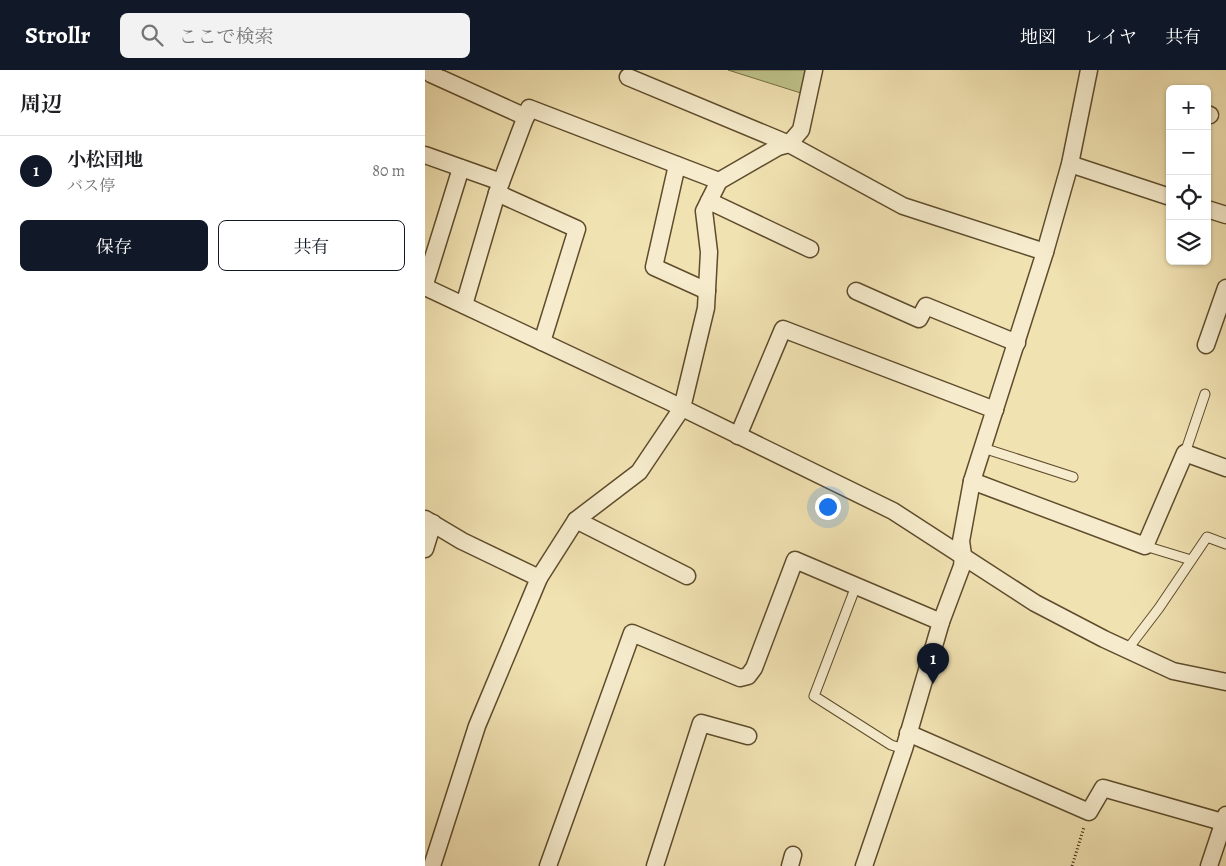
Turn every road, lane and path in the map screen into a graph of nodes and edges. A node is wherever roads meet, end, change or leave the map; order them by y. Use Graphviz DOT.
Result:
graph roads {
  1 [pos="434,70"];
  2 [pos="814,70"];
  3 [pos="1089,70"];
  4 [pos="628,77"];
  5 [pos="526,117"];
  6 [pos="789,144"];
  7 [pos="425,155"];
  8 [pos="1070,164"];
  9 [pos="677,165"];
  10 [pos="461,168"];
  11 [pos="719,181"];
  12 [pos="499,187"];
  13 [pos="1166,196"];
  14 [pos="709,201"];
  15 [pos="1211,210"];
  16 [pos="1226,215"];
  17 [pos="810,249"];
  18 [pos="1045,252"];
  19 [pos="425,286"];
  20 [pos="1226,288"];
  21 [pos="707,291"];
  22 [pos="856,291"];
  23 [pos="464,305"];
  24 [pos="543,342"];
  25 [pos="1017,343"];
  26 [pos="1206,345"];
  27 [pos="1205,394"];
  28 [pos="682,408"];
  29 [pos="995,410"];
  30 [pos="738,436"];
  31 [pos="983,448"];
  32 [pos="1185,453"];
  33 [pos="1226,468"];
  34 [pos="1073,477"];
  35 [pos="973,481"];
  36 [pos="577,520"];
  37 [pos="429,521"];
  38 [pos="1226,544"];
  39 [pos="1145,546"];
  40 [pos="425,549"];
  41 [pos="963,555"];
  42 [pos="1191,560"];
  43 [pos="687,576"];
  44 [pos="539,578"];
  45 [pos="856,586"];
  46 [pos="941,622"];
  47 [pos="1127,650"];
  48 [pos="1226,682"];
  49 [pos="909,733"];
  50 [pos="748,736"];
  51 [pos="903,750"];
  52 [pos="1089,812"];
  53 [pos="1225,820"];
  54 [pos="432,866"];
  55 [pos="548,866"];
  56 [pos="655,866"];
  57 [pos="864,866"];
  58 [pos="1072,866"];
  59 [pos="1209,866"];
  1 -- 5 [label="street"];
  2 -- 6 [label="street"];
  3 -- 8 [label="street"];
  4 -- 6 [label="street"];
  5 -- 9 [label="street"];
  5 -- 12 [label="street"];
  6 -- 11 [label="street"];
  6 -- 18 [label="street"];
  7 -- 10 [label="street"];
  8 -- 13 [label="street"];
  8 -- 18 [label="street"];
  9 -- 11 [label="street"];
  9 -- 21 [label="street"];
  10 -- 12 [label="street"];
  10 -- 19 [label="street"];
  11 -- 14 [label="street"];
  12 -- 23 [label="street"];
  12 -- 24 [label="street"];
  14 -- 17 [label="street"];
  14 -- 21 [label="street"];
  15 -- 16 [label="street"];
  18 -- 25 [label="street"];
  19 -- 23 [label="street"];
  20 -- 26 [label="street"];
  21 -- 28 [label="street"];
  22 -- 25 [label="street"];
  23 -- 24 [label="street"];
  24 -- 28 [label="street"];
  25 -- 29 [label="street"];
  27 -- 32 [label="lane"];
  28 -- 30 [label="street"];
  28 -- 36 [label="street"];
  29 -- 30 [label="street"];
  29 -- 31 [label="street"];
  30 -- 41 [label="street"];
  31 -- 34 [label="lane"];
  31 -- 35 [label="street"];
  32 -- 33 [label="street"];
  32 -- 39 [label="street"];
  35 -- 39 [label="street"];
  35 -- 41 [label="street"];
  36 -- 43 [label="street"];
  36 -- 44 [label="street"];
  37 -- 40 [label="street"];
  37 -- 44 [label="street"];
  38 -- 42 [label="lane"];
  39 -- 42 [label="lane"];
  41 -- 46 [label="street"];
  41 -- 47 [label="street"];
  42 -- 47 [label="lane"];
  44 -- 54 [label="street"];
  45 -- 46 [label="street"];
  45 -- 51 [label="lane"];
  45 -- 55 [label="street"];
  46 -- 49 [label="street"];
  47 -- 48 [label="street"];
  49 -- 51 [label="street"];
  49 -- 52 [label="street"];
  50 -- 56 [label="street"];
  51 -- 57 [label="street"];
  52 -- 53 [label="street"];
  52 -- 58 [label="path"];
  53 -- 59 [label="street"];
}
